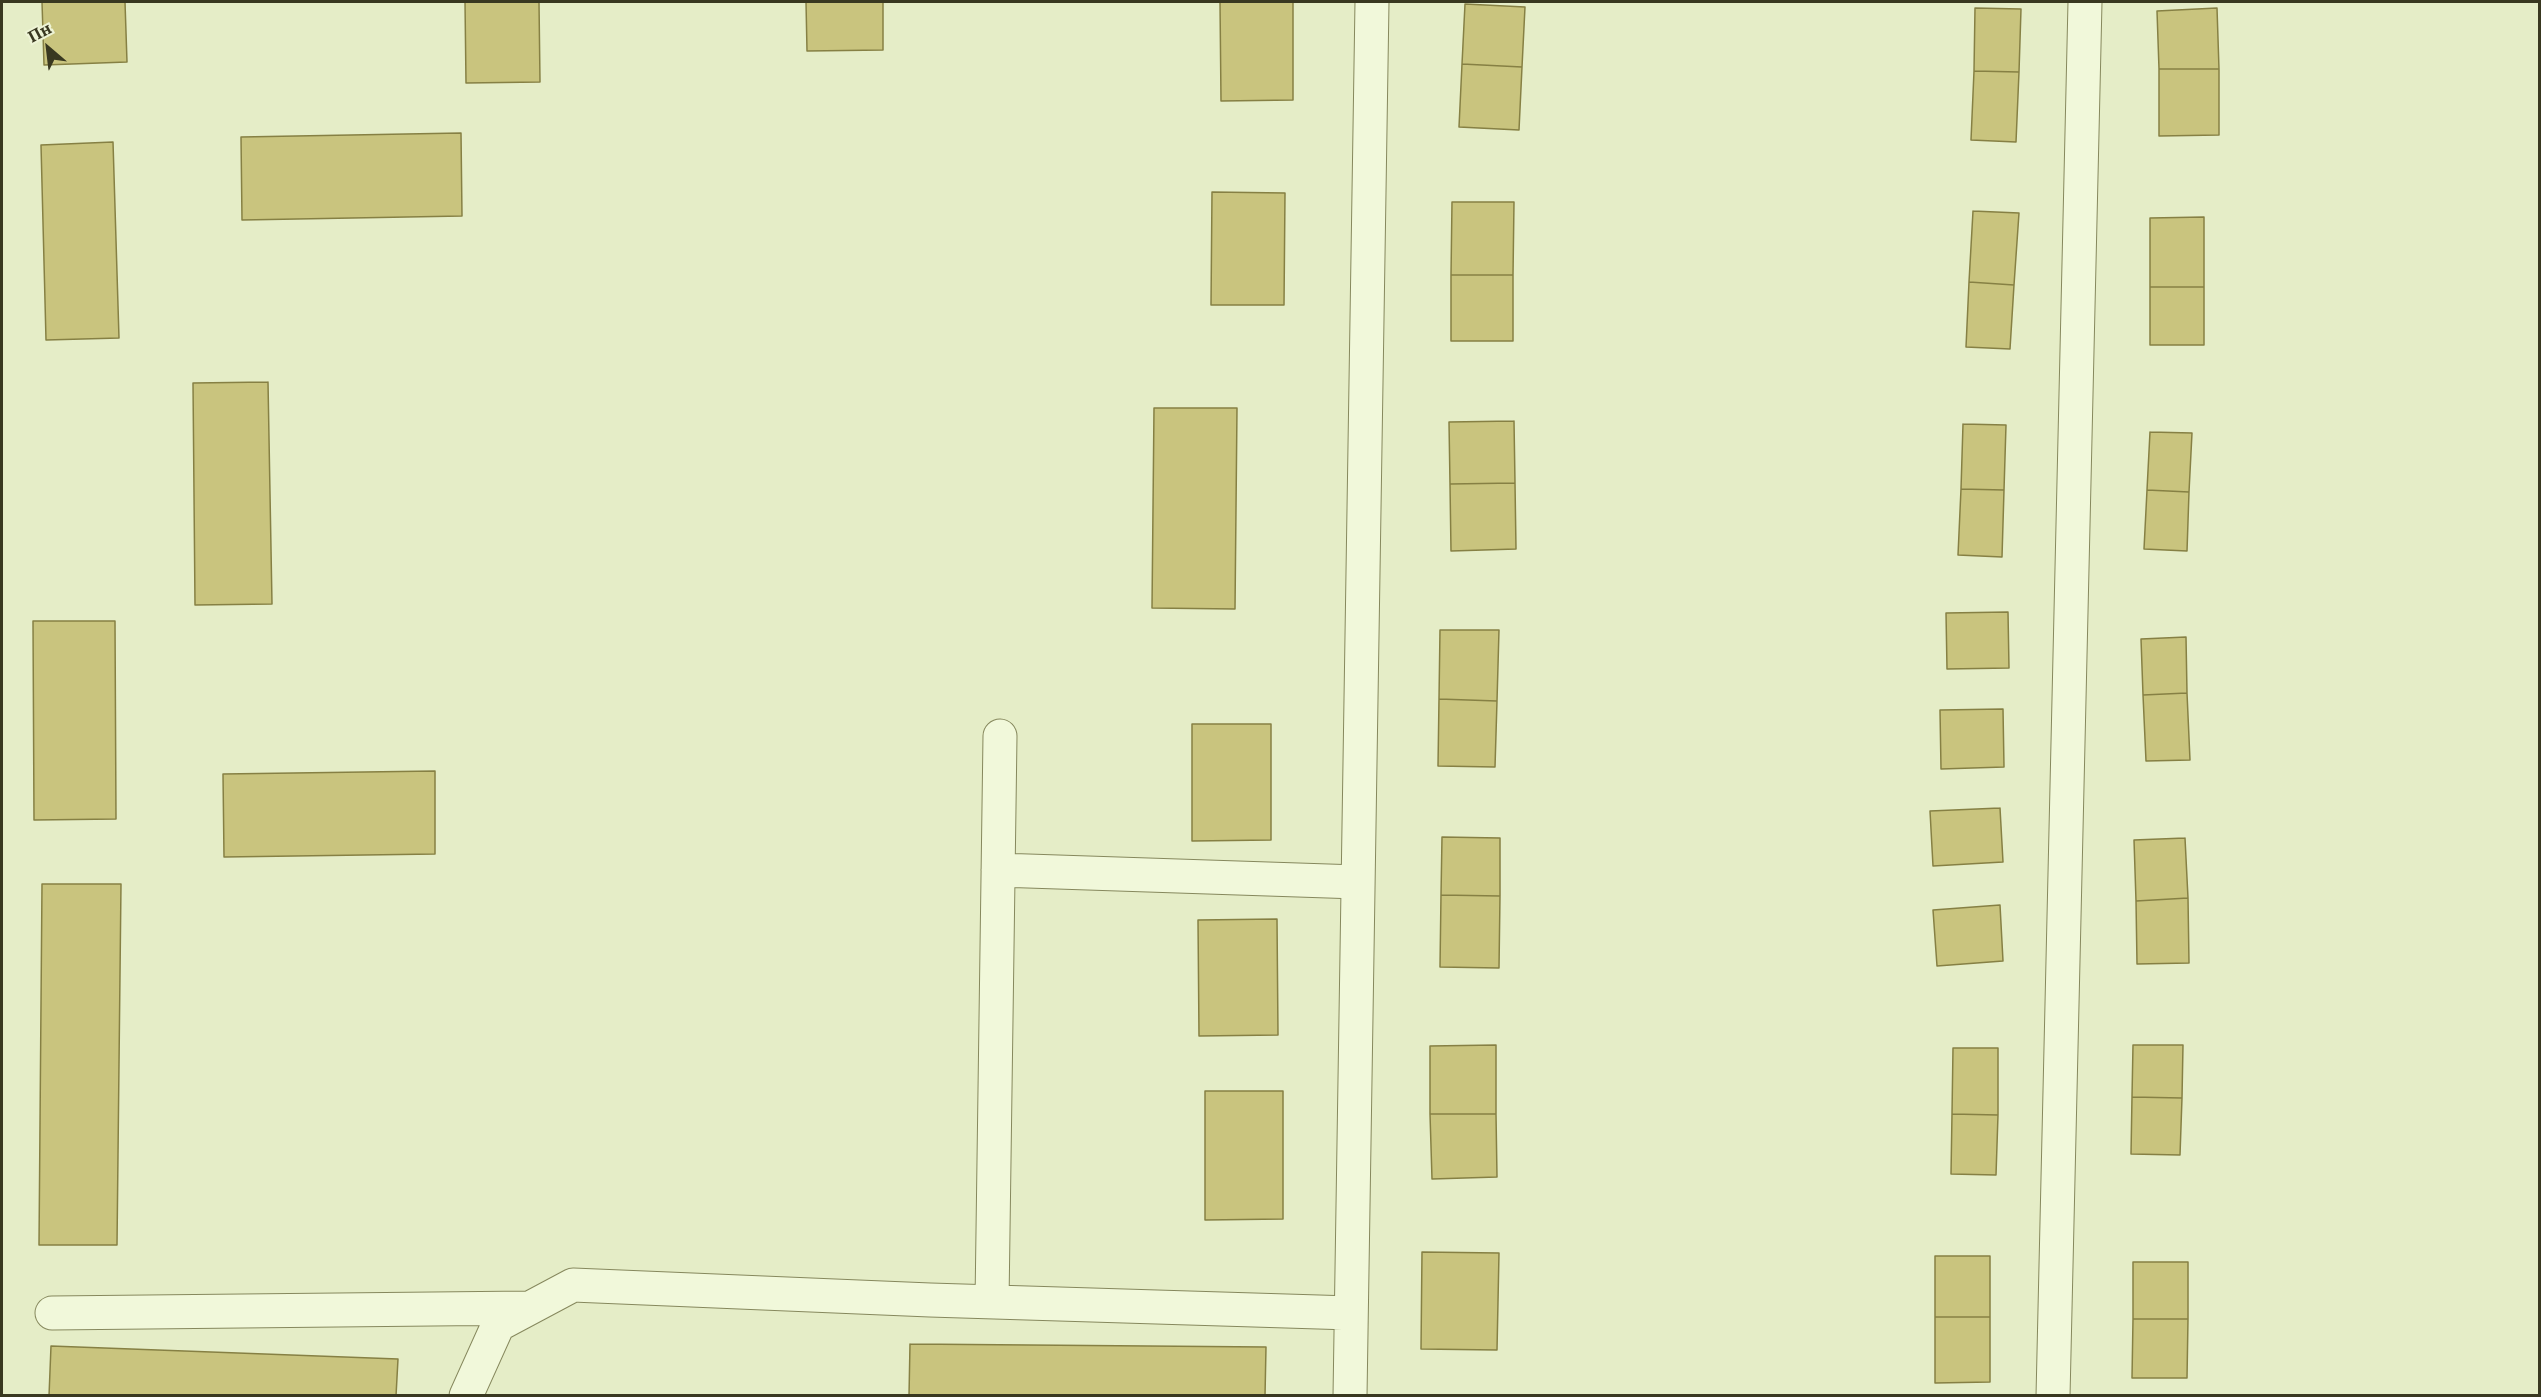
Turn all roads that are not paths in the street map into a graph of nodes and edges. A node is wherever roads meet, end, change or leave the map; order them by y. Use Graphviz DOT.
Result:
graph roads {
  1 [pos="1372,2"];
  2 [pos="2085,2"];
  3 [pos="1000,736"];
  4 [pos="998,870"];
  5 [pos="1358,882"];
  6 [pos="992,1302"];
  7 [pos="529,1308"];
  8 [pos="52,1313"];
  9 [pos="1351,1313"];
  10 [pos="466,1395"];
  11 [pos="1350,1395"];
  12 [pos="2053,1395"];
  1 -- 5 [label="street"];
  2 -- 12 [label="street"];
  3 -- 4 [label="street"];
  4 -- 5 [label="street"];
  4 -- 6 [label="street"];
  5 -- 9 [label="street"];
  6 -- 7 [label="street"];
  6 -- 9 [label="street"];
  7 -- 8 [label="street"];
  7 -- 10 [label="street"];
  9 -- 11 [label="street"];
}
